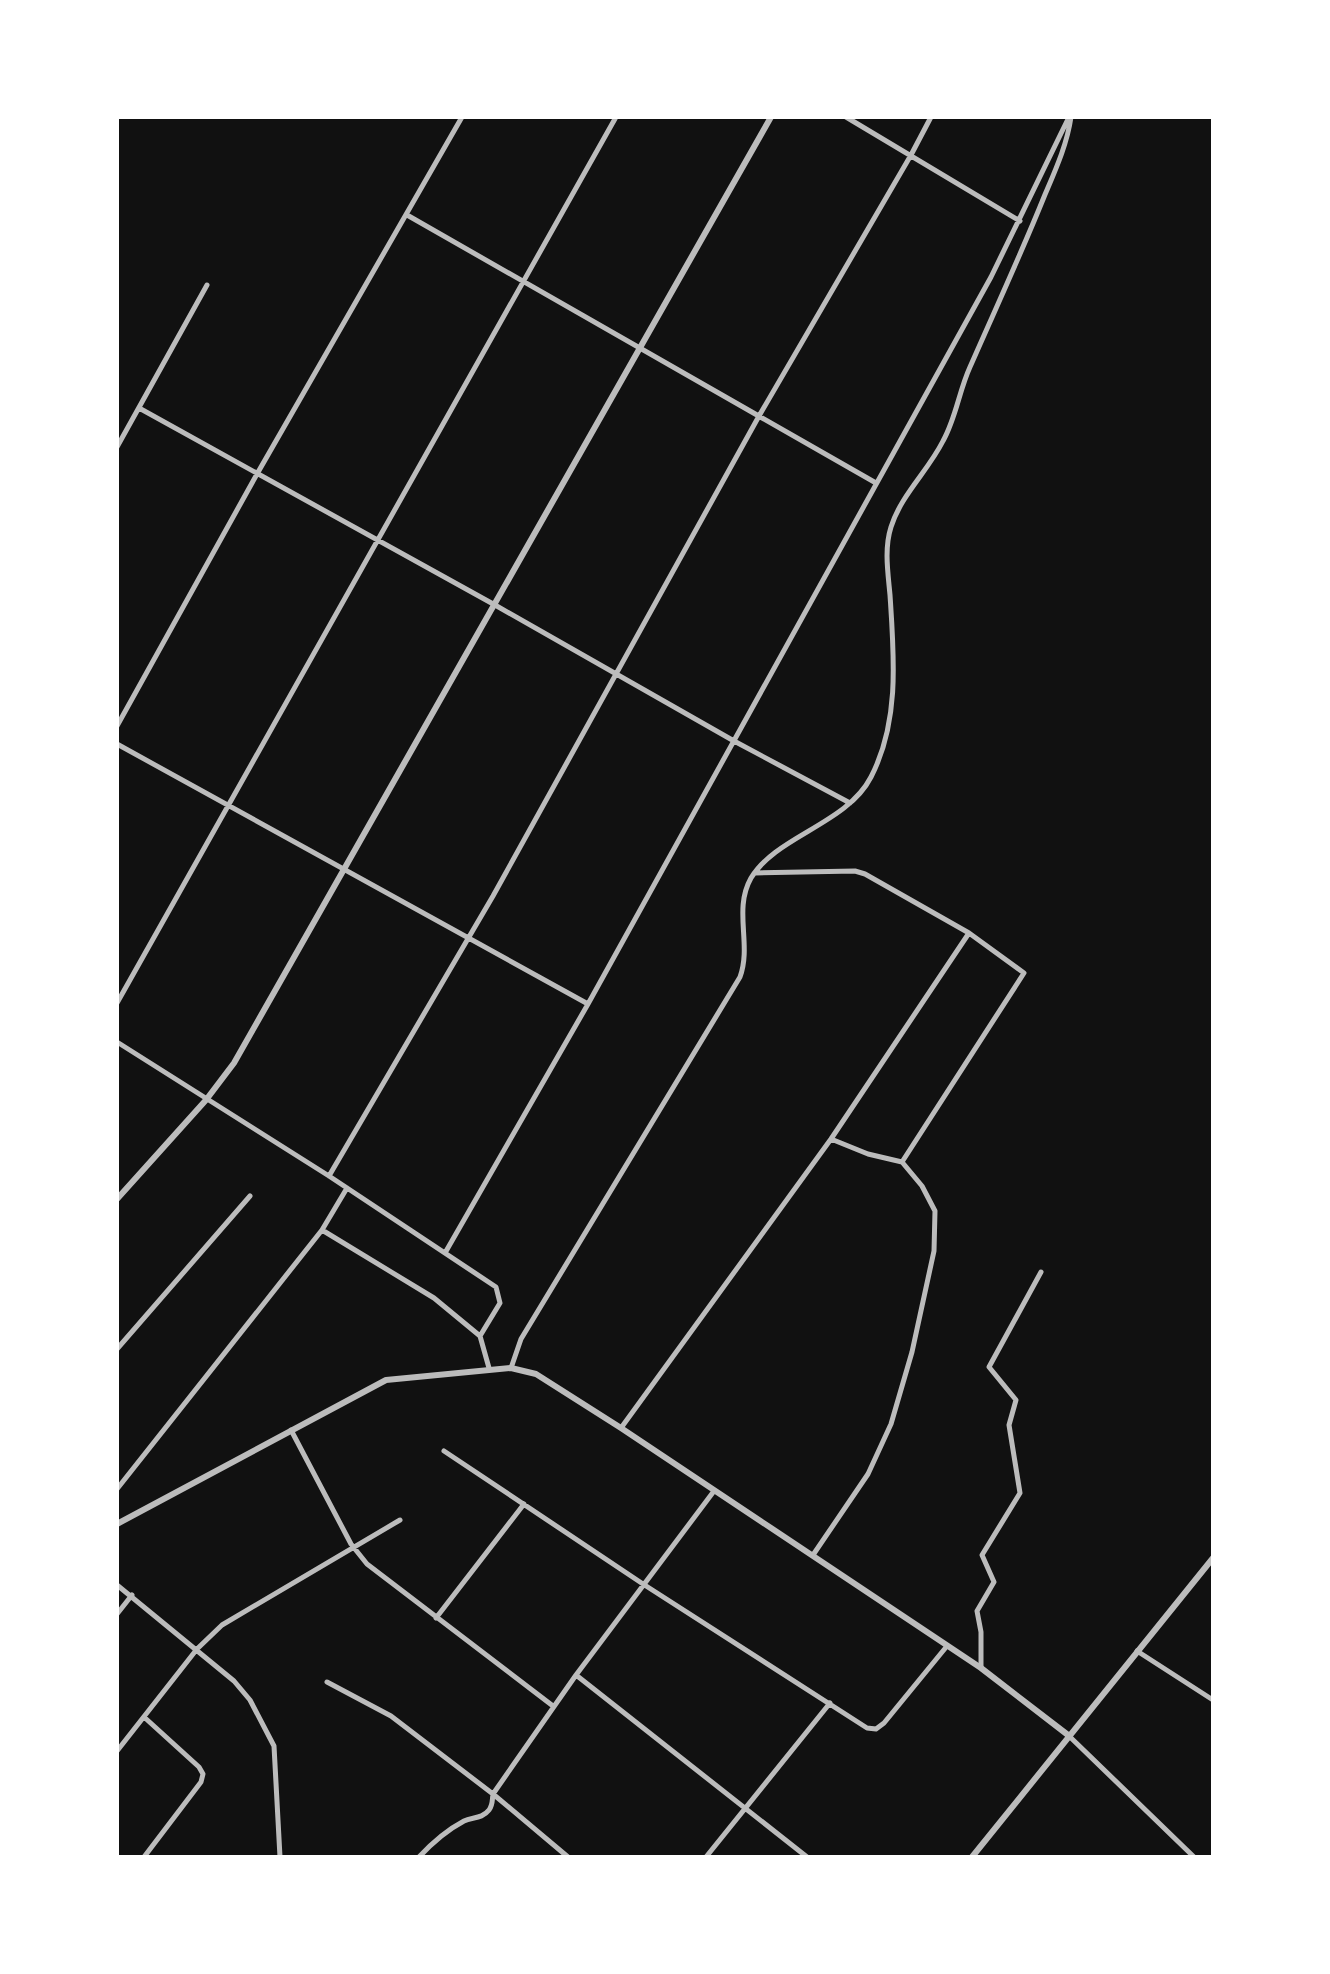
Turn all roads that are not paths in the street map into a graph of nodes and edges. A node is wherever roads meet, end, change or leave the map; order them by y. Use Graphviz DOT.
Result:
graph roads {
  1 [pos="462,117"];
  2 [pos="616,117"];
  3 [pos="771,117"];
  4 [pos="846,117"];
  5 [pos="931,117"];
  6 [pos="1070,117"];
  7 [pos="911,155"];
  8 [pos="407,215"];
  9 [pos="1020,220"];
  10 [pos="523,282"];
  11 [pos="207,285"];
  12 [pos="639,348"];
  13 [pos="139,408"];
  14 [pos="759,416"];
  15 [pos="117,447"];
  16 [pos="257,474"];
  17 [pos="876,483"];
  18 [pos="378,540"];
  19 [pos="495,606"];
  20 [pos="616,674"];
  21 [pos="117,726"];
  22 [pos="733,741"];
  23 [pos="117,744"];
  24 [pos="850,803"];
  25 [pos="228,805"];
  26 [pos="344,869"];
  27 [pos="755,873"];
  28 [pos="969,933"];
  29 [pos="469,938"];
  30 [pos="117,1003"];
  31 [pos="588,1004"];
  32 [pos="117,1042"];
  33 [pos="206,1100"];
  34 [pos="831,1139"];
  35 [pos="902,1162"];
  36 [pos="329,1176"];
  37 [pos="347,1188"];
  38 [pos="250,1196"];
  39 [pos="117,1199"];
  40 [pos="323,1230"];
  41 [pos="445,1253"];
  42 [pos="1041,1272"];
  43 [pos="480,1336"];
  44 [pos="117,1349"];
  45 [pos="489,1368"];
  46 [pos="510,1368"];
  47 [pos="621,1428"];
  48 [pos="291,1430"];
  49 [pos="444,1451"];
  50 [pos="117,1489"];
  51 [pos="714,1491"];
  52 [pos="524,1504"];
  53 [pos="400,1520"];
  54 [pos="117,1524"];
  55 [pos="353,1546"];
  56 [pos="813,1555"];
  57 [pos="1213,1558"];
  58 [pos="643,1584"];
  59 [pos="117,1585"];
  60 [pos="132,1595"];
  61 [pos="117,1614"];
  62 [pos="436,1618"];
  63 [pos="947,1646"];
  64 [pos="197,1649"];
  65 [pos="1137,1651"];
  66 [pos="981,1668"];
  67 [pos="576,1675"];
  68 [pos="327,1682"];
  69 [pos="1213,1700"];
  70 [pos="830,1703"];
  71 [pos="553,1706"];
  72 [pos="144,1717"];
  73 [pos="1068,1735"];
  74 [pos="117,1751"];
  75 [pos="493,1794"];
  76 [pos="746,1808"];
  77 [pos="144,1857"];
  78 [pos="280,1857"];
  79 [pos="419,1857"];
  80 [pos="568,1857"];
  81 [pos="706,1857"];
  82 [pos="807,1857"];
  83 [pos="972,1857"];
  84 [pos="1194,1857"];
  1 -- 8 [label="street"];
  2 -- 10 [label="street"];
  3 -- 12 [label="street"];
  4 -- 7 [label="street"];
  5 -- 7 [label="street"];
  6 -- 9 [label="street"];
  6 -- 24 [label="street"];
  7 -- 9 [label="street"];
  7 -- 14 [label="street"];
  8 -- 10 [label="street"];
  8 -- 16 [label="street"];
  9 -- 17 [label="street"];
  10 -- 12 [label="street"];
  10 -- 18 [label="street"];
  11 -- 13 [label="street"];
  12 -- 14 [label="street"];
  12 -- 19 [label="street"];
  13 -- 15 [label="street"];
  13 -- 16 [label="street"];
  14 -- 17 [label="street"];
  14 -- 20 [label="street"];
  16 -- 18 [label="street"];
  16 -- 21 [label="street"];
  17 -- 22 [label="street"];
  18 -- 19 [label="street"];
  18 -- 25 [label="street"];
  19 -- 20 [label="street"];
  19 -- 26 [label="street"];
  20 -- 22 [label="street"];
  20 -- 29 [label="street"];
  22 -- 24 [label="street"];
  22 -- 31 [label="street"];
  23 -- 25 [label="street"];
  24 -- 27 [label="street"];
  25 -- 26 [label="street"];
  25 -- 30 [label="street"];
  26 -- 29 [label="street"];
  26 -- 33 [label="street"];
  27 -- 28 [label="street"];
  27 -- 46 [label="street"];
  28 -- 34 [label="street"];
  28 -- 35 [label="street"];
  29 -- 31 [label="street"];
  29 -- 36 [label="street"];
  31 -- 41 [label="street"];
  32 -- 33 [label="street"];
  33 -- 36 [label="street"];
  33 -- 39 [label="street"];
  34 -- 35 [label="street"];
  34 -- 47 [label="street"];
  35 -- 56 [label="street"];
  36 -- 37 [label="street"];
  37 -- 40 [label="street"];
  37 -- 41 [label="street"];
  38 -- 44 [label="street"];
  40 -- 43 [label="street"];
  40 -- 50 [label="street"];
  41 -- 43 [label="street"];
  42 -- 66 [label="street"];
  43 -- 45 [label="street"];
  45 -- 46 [label="street"];
  45 -- 48 [label="street"];
  46 -- 47 [label="street"];
  47 -- 51 [label="street"];
  48 -- 54 [label="street"];
  48 -- 55 [label="street"];
  49 -- 52 [label="street"];
  51 -- 56 [label="street"];
  51 -- 58 [label="street"];
  52 -- 58 [label="street"];
  52 -- 62 [label="street"];
  53 -- 55 [label="street"];
  55 -- 62 [label="street"];
  55 -- 64 [label="street"];
  56 -- 63 [label="street"];
  57 -- 65 [label="street"];
  58 -- 67 [label="street"];
  58 -- 70 [label="street"];
  59 -- 60 [label="street"];
  60 -- 61 [label="street"];
  60 -- 64 [label="street"];
  62 -- 71 [label="street"];
  63 -- 66 [label="street"];
  63 -- 70 [label="street"];
  64 -- 72 [label="street"];
  64 -- 78 [label="street"];
  65 -- 69 [label="street"];
  65 -- 73 [label="street"];
  66 -- 73 [label="street"];
  67 -- 71 [label="street"];
  67 -- 76 [label="street"];
  68 -- 75 [label="street"];
  70 -- 76 [label="street"];
  71 -- 75 [label="street"];
  72 -- 74 [label="street"];
  72 -- 77 [label="street"];
  73 -- 83 [label="street"];
  73 -- 84 [label="street"];
  75 -- 79 [label="street"];
  75 -- 80 [label="street"];
  76 -- 81 [label="street"];
  76 -- 82 [label="street"];
}
